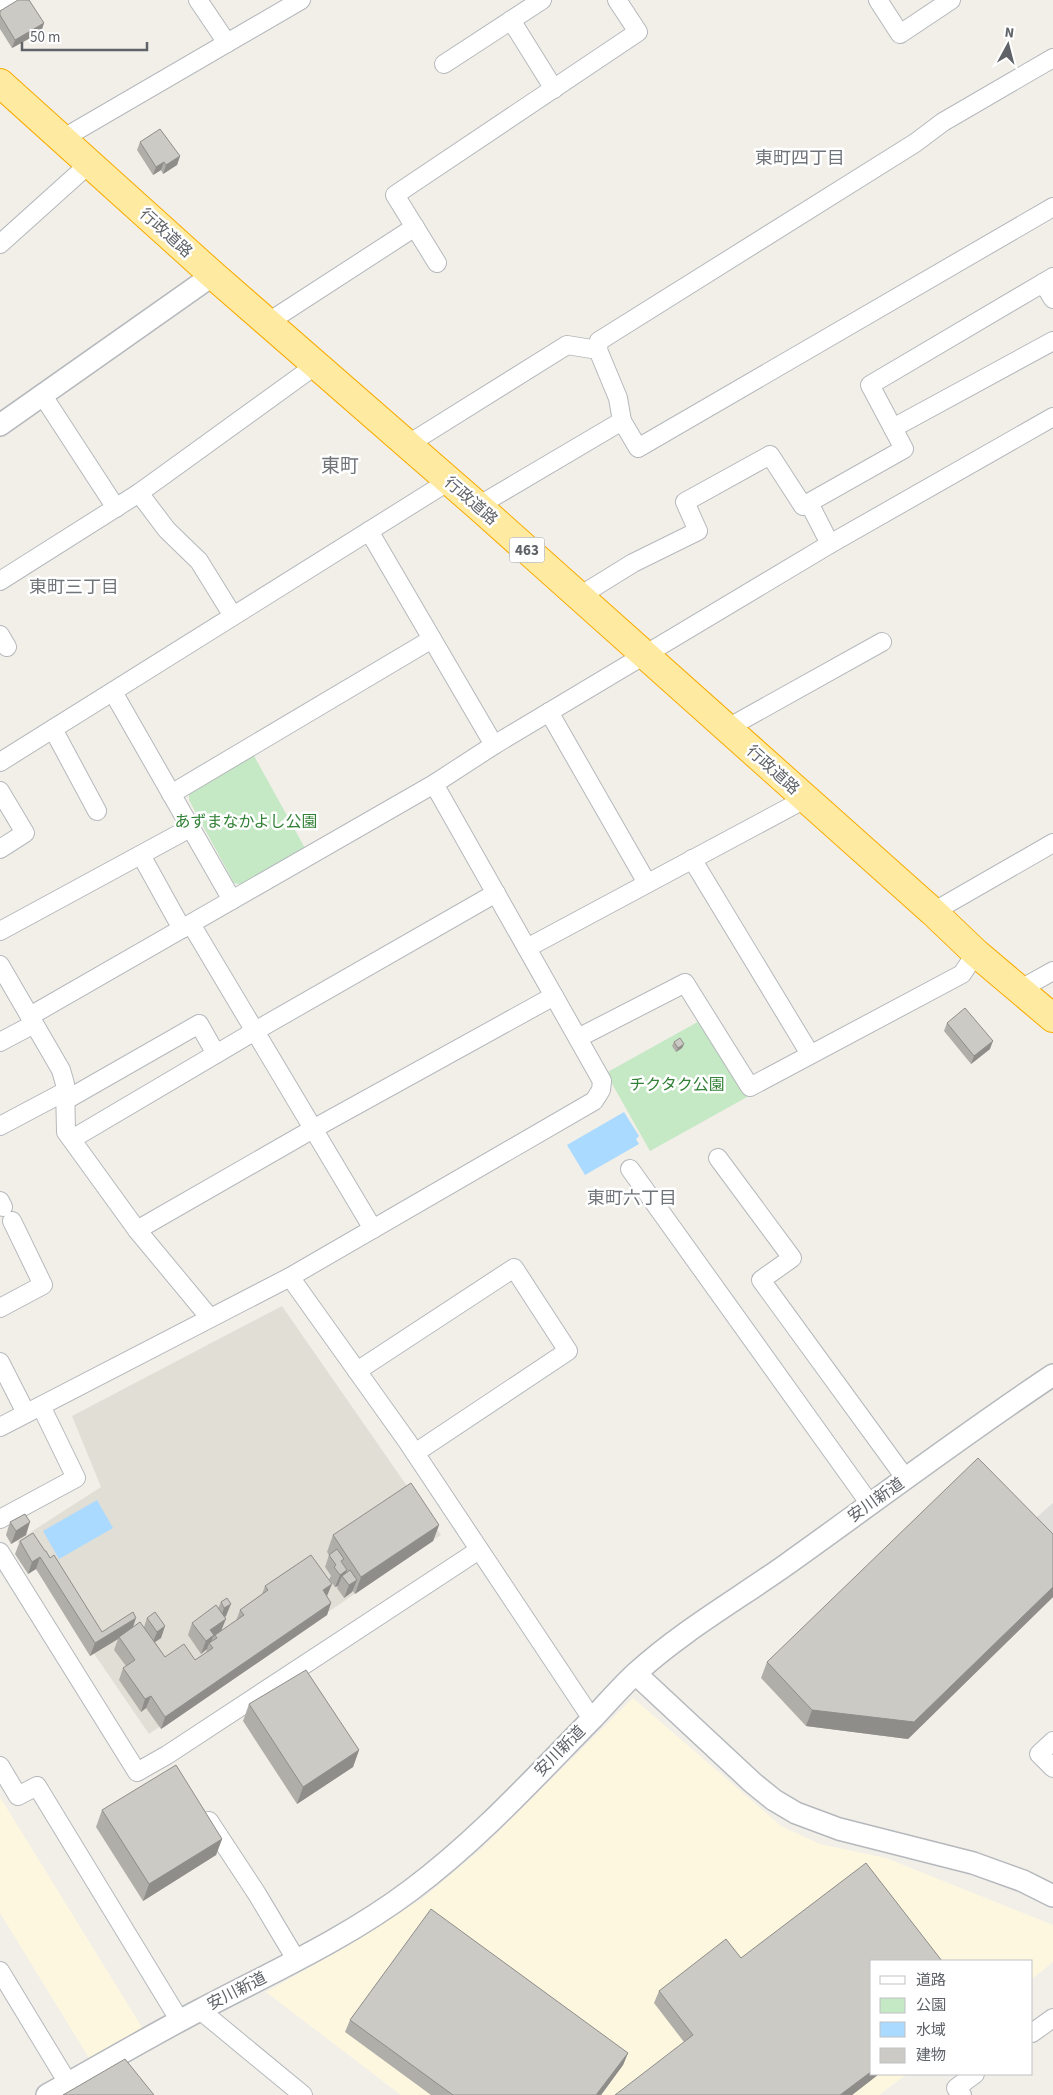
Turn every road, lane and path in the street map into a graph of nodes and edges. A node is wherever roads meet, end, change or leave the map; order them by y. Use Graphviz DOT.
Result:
graph roads {
  1 [pos="14,0"];
  2 [pos="198,0"];
  3 [pos="301,0"];
  4 [pos="542,0"];
  5 [pos="617,0"];
  6 [pos="878,0"];
  7 [pos="951,0"];
  8 [pos="0,8"];
  9 [pos="511,20"];
  10 [pos="227,43"];
  11 [pos="1053,58"];
  12 [pos="444,64"];
  13 [pos="0,83"];
  14 [pos="554,88"];
  15 [pos="62,139"];
  16 [pos="89,164"];
  17 [pos="1053,207"];
  18 [pos="415,227"];
  19 [pos="0,244"];
  20 [pos="437,263"];
  21 [pos="213,276"];
  22 [pos="1048,280"];
  23 [pos="1053,299"];
  24 [pos="268,323"];
  25 [pos="1053,342"];
  26 [pos="598,350"];
  27 [pos="316,365"];
  28 [pos="43,396"];
  29 [pos="1053,417"];
  30 [pos="622,421"];
  31 [pos="0,425"];
  32 [pos="892,428"];
  33 [pos="407,445"];
  34 [pos="449,481"];
  35 [pos="139,493"];
  36 [pos="809,503"];
  37 [pos="478,506"];
  38 [pos="116,508"];
  39 [pos="369,531"];
  40 [pos="830,544"];
  41 [pos="0,581"];
  42 [pos="578,597"];
  43 [pos="234,616"];
  44 [pos="432,639"];
  45 [pos="882,642"];
  46 [pos="644,656"];
  47 [pos="113,692"];
  48 [pos="549,712"];
  49 [pos="53,729"];
  50 [pos="726,729"];
  51 [pos="494,744"];
  52 [pos="0,762"];
  53 [pos="434,784"];
  54 [pos="0,790"];
  55 [pos="171,794"];
  56 [pos="805,799"];
  57 [pos="97,811"];
  58 [pos="190,828"];
  59 [pos="1053,843"];
  60 [pos="0,849"];
  61 [pos="140,855"];
  62 [pos="692,859"];
  63 [pos="648,883"];
  64 [pos="496,893"];
  65 [pos="232,900"];
  66 [pos="934,912"];
  67 [pos="187,926"];
  68 [pos="0,931"];
  69 [pos="527,948"];
  70 [pos="976,953"];
  71 [pos="0,965"];
  72 [pos="1053,971"];
  73 [pos="1019,990"];
  74 [pos="554,996"];
  75 [pos="1053,1018"];
  76 [pos="32,1020"];
  77 [pos="255,1031"];
  78 [pos="578,1038"];
  79 [pos="0,1042"];
  80 [pos="216,1054"];
  81 [pos="810,1054"];
  82 [pos="66,1096"];
  83 [pos="0,1126"];
  84 [pos="313,1129"];
  85 [pos="72,1139"];
  86 [pos="718,1158"];
  87 [pos="630,1169"];
  88 [pos="5,1210"];
  89 [pos="373,1229"];
  90 [pos="137,1230"];
  91 [pos="290,1277"];
  92 [pos="0,1308"];
  93 [pos="210,1318"];
  94 [pos="0,1362"];
  95 [pos="357,1371"];
  96 [pos="1053,1376"];
  97 [pos="33,1410"];
  98 [pos="0,1427"];
  99 [pos="415,1453"];
  100 [pos="906,1479"];
  101 [pos="870,1504"];
  102 [pos="0,1519"];
  103 [pos="479,1550"];
  104 [pos="1,1556"];
  105 [pos="636,1674"];
  106 [pos="592,1719"];
  107 [pos="1053,1741"];
  108 [pos="167,1755"];
  109 [pos="0,1766"];
  110 [pos="1053,1768"];
  111 [pos="177,1772"];
  112 [pos="198,1804"];
  113 [pos="1053,1896"];
  114 [pos="297,1961"];
  115 [pos="0,1971"];
  116 [pos="200,2010"];
  117 [pos="1053,2018"];
  118 [pos="180,2021"];
  119 [pos="1033,2032"];
  120 [pos="975,2075"];
  121 [pos="68,2083"];
  122 [pos="47,2095"];
  123 [pos="303,2095"];
  124 [pos="962,2095"];
  1 -- 8 [label="street"];
  2 -- 10 [label="street"];
  3 -- 10 [label="street"];
  4 -- 9 [label="street"];
  5 -- 14 [label="street"];
  6 -- 7 [label="street"];
  9 -- 12 [label="street"];
  9 -- 14 [label="street"];
  10 -- 15 [label="street"];
  11 -- 26 [label="street"];
  13 -- 15 [label="highway, 行政道路 / 463"];
  14 -- 18 [label="street"];
  15 -- 16 [label="highway, 行政道路 / 463"];
  16 -- 19 [label="street"];
  16 -- 21 [label="highway, 行政道路 / 463"];
  17 -- 30 [label="street"];
  18 -- 20 [label="street"];
  18 -- 24 [label="street"];
  21 -- 24 [label="highway, 行政道路 / 463"];
  21 -- 28 [label="street"];
  22 -- 23 [label="street"];
  22 -- 32 [label="street"];
  24 -- 27 [label="highway, 行政道路 / 463"];
  25 -- 32 [label="street"];
  26 -- 30 [label="street"];
  26 -- 33 [label="street"];
  27 -- 33 [label="highway, 行政道路 / 463"];
  27 -- 35 [label="street"];
  28 -- 31 [label="street"];
  28 -- 38 [label="street"];
  29 -- 40 [label="street"];
  30 -- 37 [label="street"];
  32 -- 36 [label="street"];
  33 -- 34 [label="highway, 行政道路 / 463"];
  34 -- 37 [label="highway, 行政道路 / 463"];
  34 -- 39 [label="street"];
  35 -- 38 [label="street"];
  35 -- 43 [label="street"];
  36 -- 40 [label="street"];
  36 -- 42 [label="street"];
  37 -- 42 [label="highway, 行政道路 / 463"];
  38 -- 41 [label="street"];
  39 -- 43 [label="street"];
  39 -- 44 [label="street"];
  40 -- 46 [label="street"];
  42 -- 46 [label="highway, 行政道路 / 463"];
  43 -- 47 [label="street"];
  44 -- 51 [label="street"];
  44 -- 55 [label="street"];
  45 -- 50 [label="street"];
  46 -- 48 [label="street"];
  46 -- 50 [label="highway, 行政道路 / 463"];
  47 -- 49 [label="street"];
  47 -- 55 [label="street"];
  48 -- 51 [label="street"];
  48 -- 63 [label="street"];
  49 -- 52 [label="street"];
  49 -- 57 [label="street"];
  50 -- 56 [label="highway, 行政道路 / 463"];
  51 -- 53 [label="street"];
  53 -- 64 [label="street"];
  53 -- 65 [label="street"];
  54 -- 60 [label="street"];
  55 -- 58 [label="street"];
  56 -- 62 [label="street"];
  56 -- 66 [label="highway, 行政道路 / 463"];
  58 -- 61 [label="street"];
  58 -- 65 [label="street"];
  59 -- 66 [label="street"];
  61 -- 67 [label="street"];
  61 -- 68 [label="street"];
  62 -- 63 [label="street"];
  62 -- 81 [label="street"];
  63 -- 69 [label="street"];
  64 -- 69 [label="street"];
  64 -- 77 [label="street"];
  65 -- 67 [label="street"];
  66 -- 70 [label="highway, 行政道路 / 463"];
  67 -- 76 [label="street"];
  67 -- 77 [label="street"];
  69 -- 74 [label="street"];
  70 -- 73 [label="highway, 行政道路 / 463"];
  70 -- 81 [label="street"];
  71 -- 76 [label="street"];
  72 -- 73 [label="street"];
  73 -- 75 [label="highway, 行政道路 / 463"];
  74 -- 78 [label="street"];
  74 -- 84 [label="street"];
  76 -- 79 [label="street"];
  76 -- 82 [label="street"];
  77 -- 80 [label="street"];
  77 -- 84 [label="street"];
  78 -- 81 [label="street"];
  78 -- 89 [label="street"];
  80 -- 82 [label="street"];
  80 -- 85 [label="street"];
  82 -- 83 [label="street"];
  82 -- 85 [label="street"];
  84 -- 89 [label="street"];
  84 -- 90 [label="street"];
  85 -- 90 [label="street"];
  86 -- 100 [label="street"];
  87 -- 101 [label="street"];
  88 -- 92 [label="street"];
  89 -- 91 [label="street"];
  90 -- 93 [label="street"];
  91 -- 93 [label="street"];
  91 -- 95 [label="street"];
  93 -- 97 [label="street"];
  94 -- 97 [label="street"];
  95 -- 99 [label="street"];
  95 -- 99 [label="street"];
  96 -- 100 [label="street, 安川新道"];
  97 -- 98 [label="street"];
  97 -- 102 [label="street"];
  99 -- 103 [label="street"];
  100 -- 101 [label="street, 安川新道"];
  101 -- 105 [label="street, 安川新道"];
  103 -- 106 [label="street"];
  103 -- 108 [label="street"];
  104 -- 108 [label="street"];
  105 -- 106 [label="street, 安川新道"];
  105 -- 113 [label="street"];
  106 -- 114 [label="street, 安川新道"];
  107 -- 110 [label="street"];
  108 -- 111 [label="street"];
  109 -- 118 [label="street"];
  112 -- 114 [label="street"];
  114 -- 116 [label="street, 安川新道"];
  115 -- 121 [label="street"];
  116 -- 118 [label="street, 安川新道"];
  116 -- 123 [label="street"];
  117 -- 119 [label="street"];
  118 -- 121 [label="street, 安川新道"];
  120 -- 124 [label="street"];
  121 -- 122 [label="street, 安川新道"];
}
